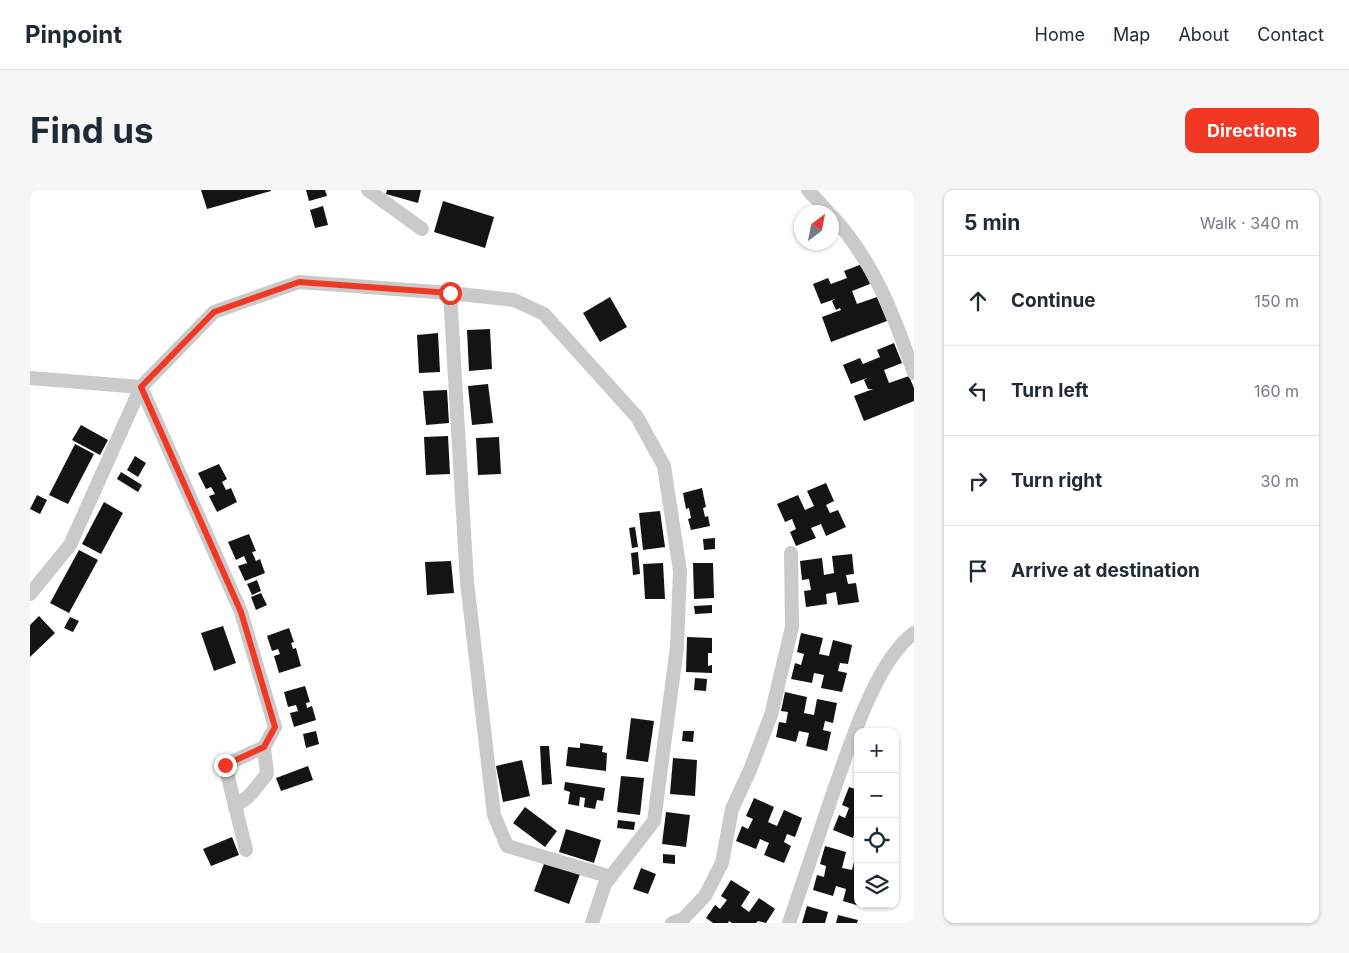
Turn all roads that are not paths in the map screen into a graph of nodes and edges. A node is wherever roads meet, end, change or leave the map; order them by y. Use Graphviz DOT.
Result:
graph roads {
  1 [pos="368,190"];
  2 [pos="808,190"];
  3 [pos="822,205"];
  4 [pos="839,224"];
  5 [pos="422,229"];
  6 [pos="450,293"];
  7 [pos="914,373"];
  8 [pos="30,378"];
  9 [pos="141,387"];
  10 [pos="790,553"];
  11 [pos="30,594"];
  12 [pos="914,632"];
  13 [pos="264,747"];
  14 [pos="235,807"];
  15 [pos="246,850"];
  16 [pos="611,877"];
  17 [pos="592,923"];
  18 [pos="672,923"];
  19 [pos="789,923"];
  1 -- 5 [label="street"];
  2 -- 3 [label="street"];
  4 -- 7 [label="street"];
  6 -- 9 [label="street"];
  6 -- 16 [label="street"];
  6 -- 16 [label="street"];
  8 -- 9 [label="street"];
  9 -- 11 [label="street"];
  9 -- 13 [label="street"];
  10 -- 18 [label="street"];
  12 -- 19 [label="street"];
  13 -- 14 [label="street"];
  13 -- 14 [label="street"];
  14 -- 15 [label="street"];
  16 -- 17 [label="street"];
}
